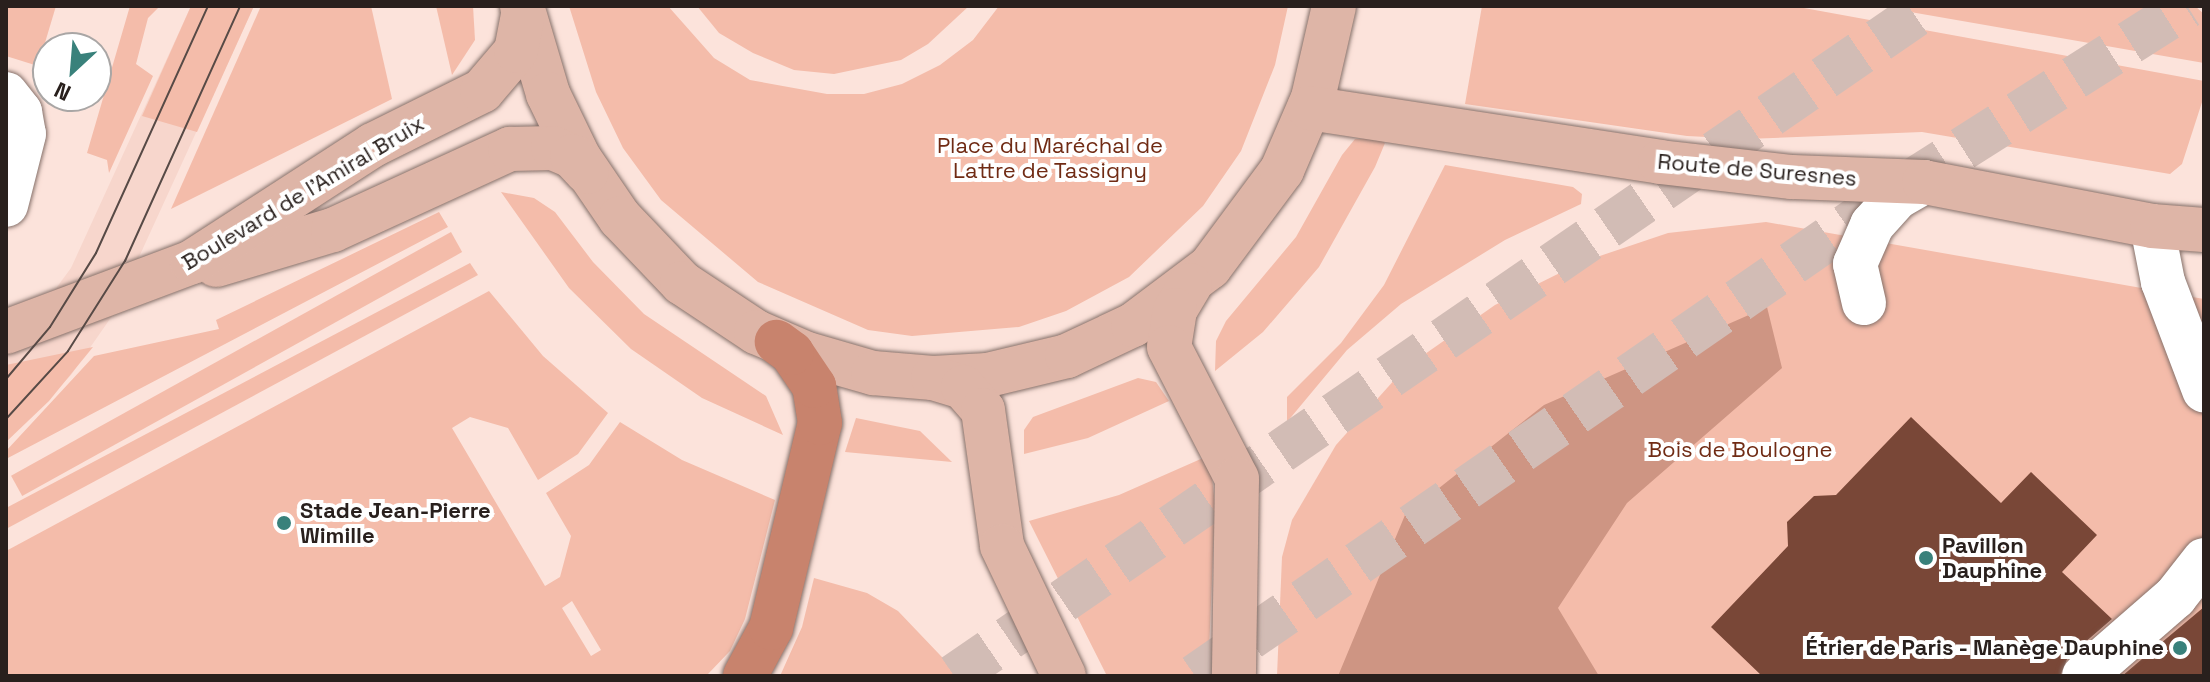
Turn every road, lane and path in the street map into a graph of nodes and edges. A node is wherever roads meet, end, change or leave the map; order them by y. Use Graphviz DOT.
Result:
graph roads {
  1 [pos="1334,6"];
  2 [pos="523,10"];
  3 [pos="13,103"];
  4 [pos="1309,108"];
  5 [pos="589,174"];
  6 [pos="1924,182"];
  7 [pos="6,205"];
  8 [pos="2152,226"];
  9 [pos="2204,230"];
  10 [pos="1192,283"];
  11 [pos="127,290"];
  12 [pos="1864,303"];
  13 [pos="6,332"];
  14 [pos="777,342"];
  15 [pos="933,378"];
  16 [pos="2204,390"];
  17 [pos="2204,560"];
  18 [pos="745,676"];
  19 [pos="1064,676"];
  20 [pos="1234,676"];
  21 [pos="2084,676"];
  1 -- 4 [label="main road"];
  2 -- 5 [label="main road"];
  2 -- 11 [label="main road, Boulevard de l'Amiral Bruix"];
  3 -- 7 [label="street"];
  4 -- 6 [label="main road, Route de Suresnes"];
  4 -- 10 [label="main road"];
  5 -- 11 [label="main road, Boulevard de l'Amiral Bruix"];
  5 -- 14 [label="main road"];
  6 -- 8 [label="main road, Route de Suresnes"];
  6 -- 12 [label="street"];
  8 -- 9 [label="main road, Route de Suresnes"];
  8 -- 16 [label="street"];
  10 -- 15 [label="main road"];
  10 -- 20 [label="main road"];
  11 -- 13 [label="main road, Boulevard de l'Amiral Bruix"];
  14 -- 15 [label="main road"];
  14 -- 18 [label="highway"];
  15 -- 19 [label="main road"];
  17 -- 21 [label="street"];
}
